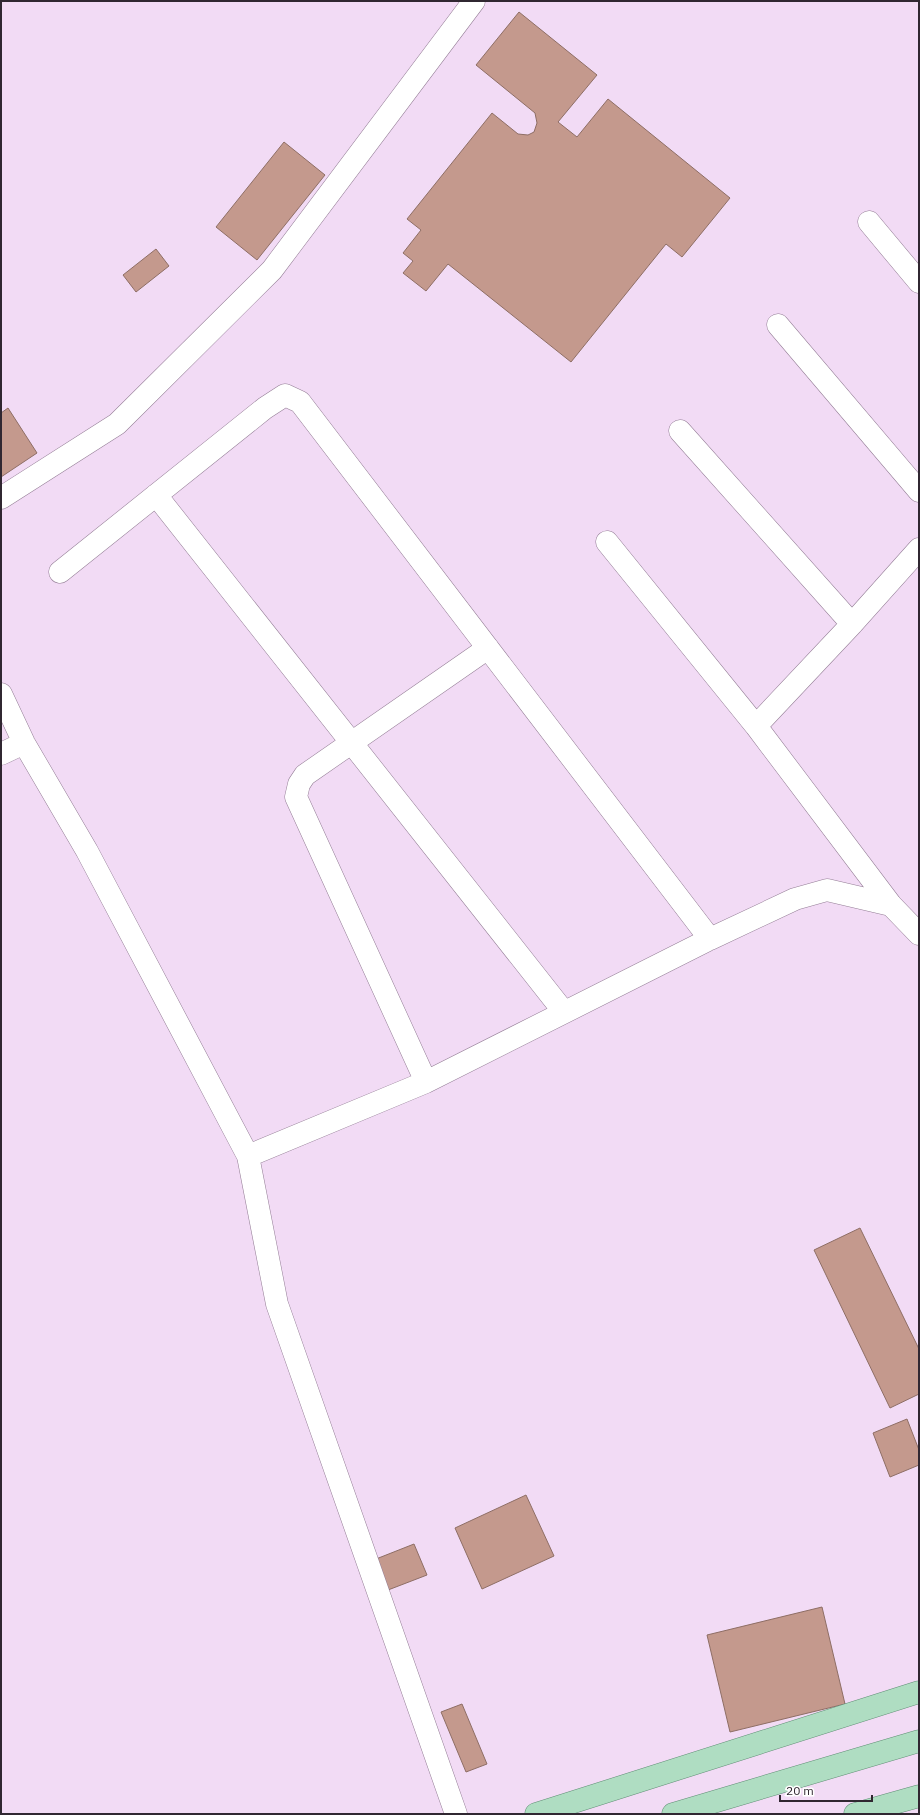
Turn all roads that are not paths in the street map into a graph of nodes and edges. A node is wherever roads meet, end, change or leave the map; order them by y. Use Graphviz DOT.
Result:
graph roads {
  1 [pos="474,1"];
  2 [pos="869,222"];
  3 [pos="919,282"];
  4 [pos="778,325"];
  5 [pos="680,431"];
  6 [pos="919,491"];
  7 [pos="156,495"];
  8 [pos="1,498"];
  9 [pos="607,542"];
  10 [pos="919,549"];
  11 [pos="60,572"];
  12 [pos="852,624"];
  13 [pos="488,648"];
  14 [pos="1,694"];
  15 [pos="756,726"];
  16 [pos="24,743"];
  17 [pos="353,743"];
  18 [pos="1,754"];
  19 [pos="891,905"];
  20 [pos="919,934"];
  21 [pos="710,939"];
  22 [pos="564,1012"];
  23 [pos="426,1082"];
  24 [pos="248,1156"];
  25 [pos="919,1692"];
  26 [pos="919,1741"];
  27 [pos="919,1796"];
  28 [pos="456,1814"];
  29 [pos="536,1814"];
  30 [pos="673,1814"];
  31 [pos="855,1814"];
  1 -- 8 [label="street"];
  2 -- 3 [label="street"];
  4 -- 6 [label="street"];
  5 -- 12 [label="street"];
  7 -- 11 [label="street"];
  7 -- 13 [label="street"];
  7 -- 17 [label="street"];
  9 -- 15 [label="street"];
  10 -- 12 [label="street"];
  12 -- 15 [label="street"];
  13 -- 17 [label="street"];
  13 -- 21 [label="street"];
  14 -- 16 [label="street"];
  15 -- 19 [label="street"];
  16 -- 18 [label="street"];
  16 -- 24 [label="street"];
  17 -- 22 [label="street"];
  17 -- 23 [label="street"];
  19 -- 20 [label="street"];
  19 -- 21 [label="street"];
  21 -- 22 [label="street"];
  22 -- 23 [label="street"];
  23 -- 24 [label="street"];
  24 -- 28 [label="street"];
  25 -- 29 [label="main road"];
  26 -- 30 [label="main road"];
  27 -- 31 [label="main road"];
}
